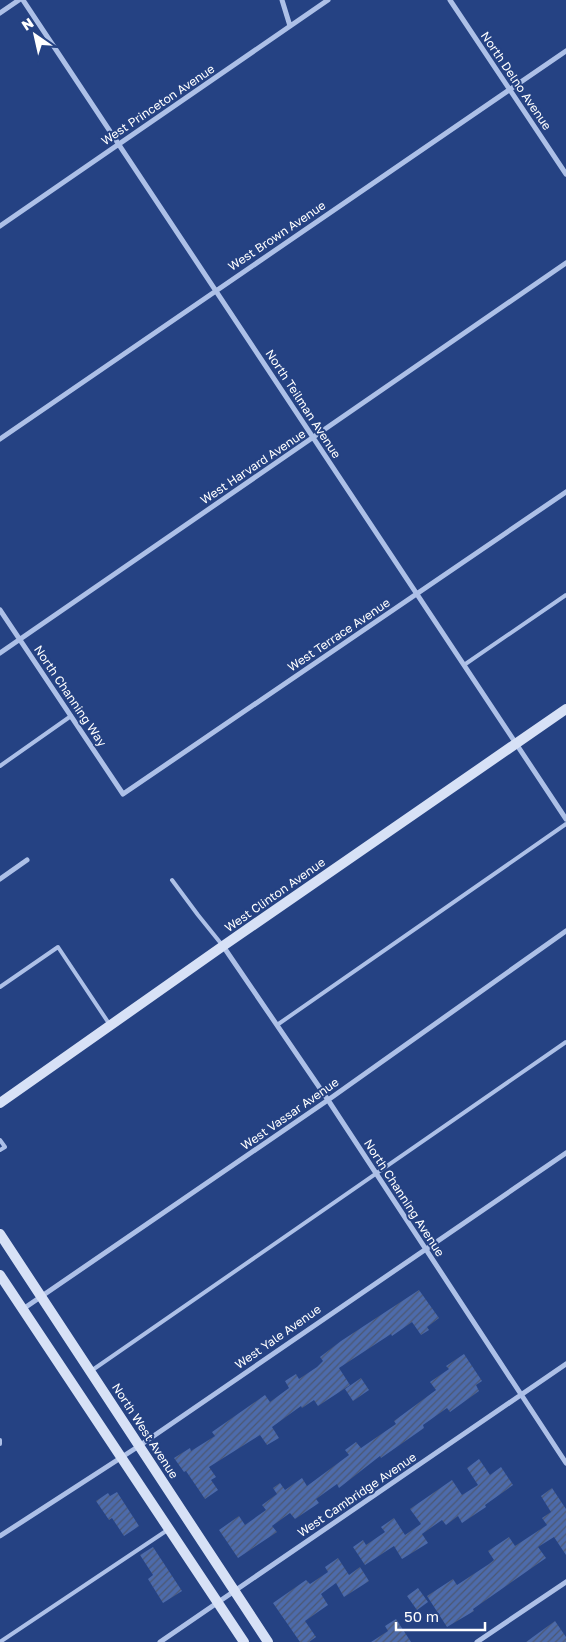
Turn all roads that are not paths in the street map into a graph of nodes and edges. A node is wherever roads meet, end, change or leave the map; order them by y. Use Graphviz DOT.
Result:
graph roads {
  1 [pos="19,0"];
  2 [pos="23,0"];
  3 [pos="282,0"];
  4 [pos="328,0"];
  5 [pos="450,0"];
  6 [pos="0,13"];
  7 [pos="290,26"];
  8 [pos="566,51"];
  9 [pos="510,89"];
  10 [pos="118,144"];
  11 [pos="566,174"];
  12 [pos="0,226"];
  13 [pos="566,263"];
  14 [pos="216,290"];
  15 [pos="313,438"];
  16 [pos="0,439"];
  17 [pos="566,492"];
  18 [pos="417,594"];
  19 [pos="566,595"];
  20 [pos="0,610"];
  21 [pos="19,639"];
  22 [pos="0,653"];
  23 [pos="464,665"];
  24 [pos="566,710"];
  25 [pos="71,716"];
  26 [pos="516,744"];
  27 [pos="0,766"];
  28 [pos="123,794"];
  29 [pos="566,819"];
  30 [pos="566,824"];
  31 [pos="27,860"];
  32 [pos="0,879"];
  33 [pos="172,880"];
  34 [pos="566,931"];
  35 [pos="223,946"];
  36 [pos="0,987"];
  37 [pos="277,1024"];
  38 [pos="110,1025"];
  39 [pos="566,1042"];
  40 [pos="328,1100"];
  41 [pos="0,1103"];
  42 [pos="0,1140"];
  43 [pos="0,1150"];
  44 [pos="566,1153"];
  45 [pos="376,1173"];
  46 [pos="0,1234"];
  47 [pos="425,1249"];
  48 [pos="0,1275"];
  49 [pos="40,1297"];
  50 [pos="23,1309"];
  51 [pos="566,1364"];
  52 [pos="91,1371"];
  53 [pos="521,1395"];
  54 [pos="0,1440"];
  55 [pos="0,1444"];
  56 [pos="139,1446"];
  57 [pos="121,1457"];
  58 [pos="566,1463"];
  59 [pos="169,1529"];
  60 [pos="0,1536"];
  61 [pos="566,1582"];
  62 [pos="234,1591"];
  63 [pos="217,1603"];
  64 [pos="0,1642"];
  65 [pos="160,1642"];
  66 [pos="244,1642"];
  67 [pos="268,1642"];
  68 [pos="477,1642"];
  1 -- 6 [label="street"];
  2 -- 10 [label="street, North Teilman Avenue"];
  3 -- 7 [label="street"];
  4 -- 7 [label="street, West Princeton Avenue"];
  5 -- 9 [label="street, North Delno Avenue"];
  7 -- 10 [label="street, West Princeton Avenue"];
  8 -- 9 [label="street, West Brown Avenue"];
  9 -- 11 [label="street, North Delno Avenue"];
  9 -- 14 [label="street, West Brown Avenue"];
  10 -- 12 [label="street, West Princeton Avenue"];
  10 -- 14 [label="street, North Teilman Avenue"];
  13 -- 15 [label="street, West Harvard Avenue"];
  14 -- 15 [label="street, North Teilman Avenue"];
  14 -- 16 [label="street, West Brown Avenue"];
  15 -- 18 [label="street, North Teilman Avenue"];
  15 -- 21 [label="street, West Harvard Avenue"];
  17 -- 18 [label="street, West Terrace Avenue"];
  18 -- 23 [label="street, North Teilman Avenue"];
  18 -- 28 [label="street, West Terrace Avenue"];
  19 -- 23 [label="lane"];
  20 -- 21 [label="street, North Channing Way"];
  21 -- 22 [label="street, West Harvard Avenue"];
  21 -- 25 [label="street, North Channing Way"];
  23 -- 26 [label="street, North Teilman Avenue"];
  24 -- 26 [label="main road, West Clinton Avenue"];
  25 -- 27 [label="lane"];
  25 -- 28 [label="street, North Channing Way"];
  26 -- 29 [label="street, North Teilman Avenue"];
  26 -- 35 [label="main road, West Clinton Avenue"];
  30 -- 37 [label="lane"];
  31 -- 32 [label="street"];
  33 -- 35 [label="lane"];
  34 -- 40 [label="street, West Vassar Avenue"];
  35 -- 37 [label="street, North Channing Avenue"];
  35 -- 38 [label="main road, West Clinton Avenue"];
  36 -- 38 [label="lane"];
  37 -- 40 [label="street, North Channing Avenue"];
  38 -- 41 [label="main road, West Clinton Avenue"];
  39 -- 45 [label="lane"];
  40 -- 45 [label="street, North Channing Avenue"];
  40 -- 49 [label="street, West Vassar Avenue"];
  42 -- 43 [label="lane"];
  44 -- 47 [label="street, West Yale Avenue"];
  45 -- 47 [label="street, North Channing Avenue"];
  45 -- 52 [label="lane"];
  46 -- 49 [label="main road, North West Avenue"];
  47 -- 53 [label="street, North Channing Avenue"];
  47 -- 56 [label="street, West Yale Avenue"];
  48 -- 50 [label="main road"];
  49 -- 50 [label="street, West Vassar Avenue"];
  49 -- 52 [label="main road, North West Avenue"];
  50 -- 57 [label="main road"];
  51 -- 53 [label="street, West Cambridge Avenue"];
  52 -- 56 [label="main road, North West Avenue"];
  53 -- 58 [label="street, North Channing Avenue"];
  53 -- 62 [label="street, West Cambridge Avenue"];
  54 -- 55 [label="lane"];
  56 -- 57 [label="street, West Yale Avenue"];
  56 -- 62 [label="main road, North West Avenue"];
  57 -- 59 [label="main road"];
  57 -- 60 [label="street, West Yale Avenue"];
  59 -- 63 [label="main road"];
  59 -- 64 [label="lane"];
  61 -- 68 [label="street"];
  62 -- 63 [label="street, West Cambridge Avenue"];
  62 -- 67 [label="main road, North West Avenue"];
  63 -- 65 [label="street, West Cambridge Avenue"];
  63 -- 66 [label="main road"];
}
